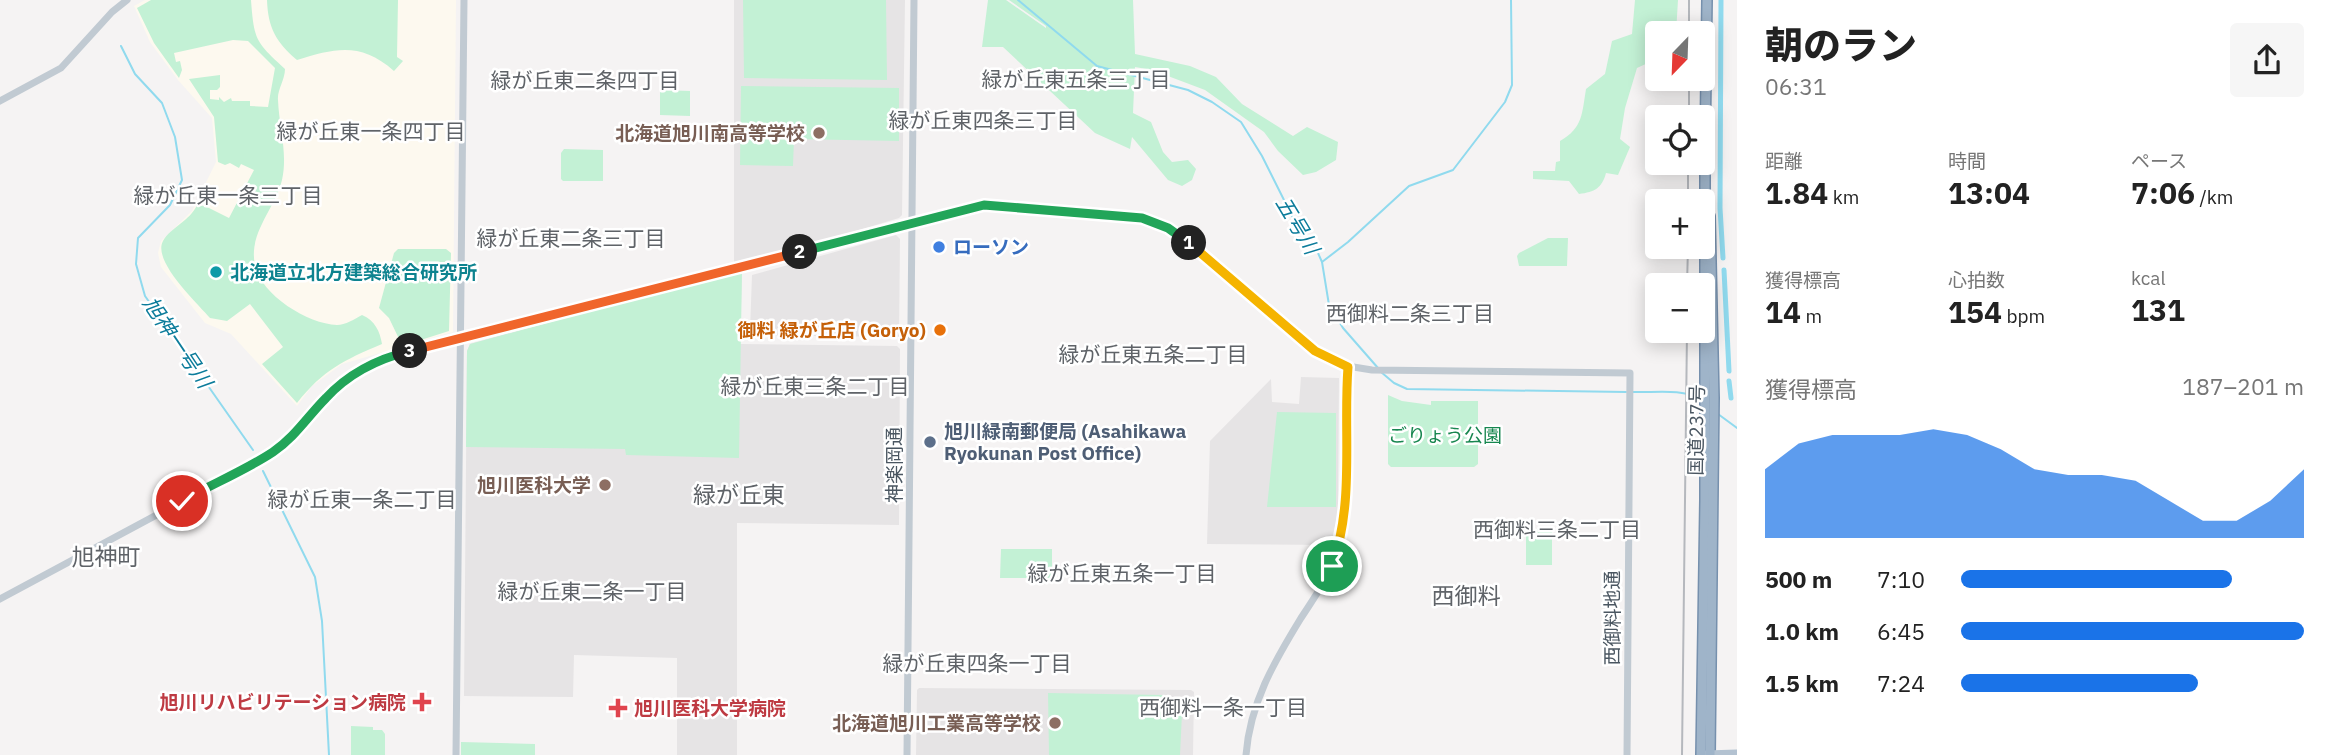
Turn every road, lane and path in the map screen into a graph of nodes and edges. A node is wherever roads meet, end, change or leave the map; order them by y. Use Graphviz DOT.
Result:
graph roads {
  1 [pos="127,0"];
  2 [pos="464,0"];
  3 [pos="914,0"];
  4 [pos="1707,0"];
  5 [pos="0,101"];
  6 [pos="913,223"];
  7 [pos="461,339"];
  8 [pos="1348,367"];
  9 [pos="1710,396"];
  10 [pos="0,599"];
  11 [pos="1737,754"];
  12 [pos="456,755"];
  13 [pos="907,755"];
  14 [pos="1247,755"];
  15 [pos="1627,755"];
  16 [pos="1707,755"];
  1 -- 5 [label="street"];
  2 -- 7 [label="street"];
  3 -- 6 [label="street, 神楽岡通"];
  4 -- 9 [label="highway, 国道237号"];
  6 -- 7 [label="street"];
  6 -- 8 [label="street"];
  6 -- 13 [label="street, 神楽岡通"];
  7 -- 10 [label="street"];
  7 -- 12 [label="street"];
  8 -- 14 [label="street"];
  8 -- 15 [label="street, 西御料地通"];
  9 -- 16 [label="highway, 国道237号"];
  9 -- 16 [label="highway, 国道237号"];
  11 -- 16 [label="main road"];
}
